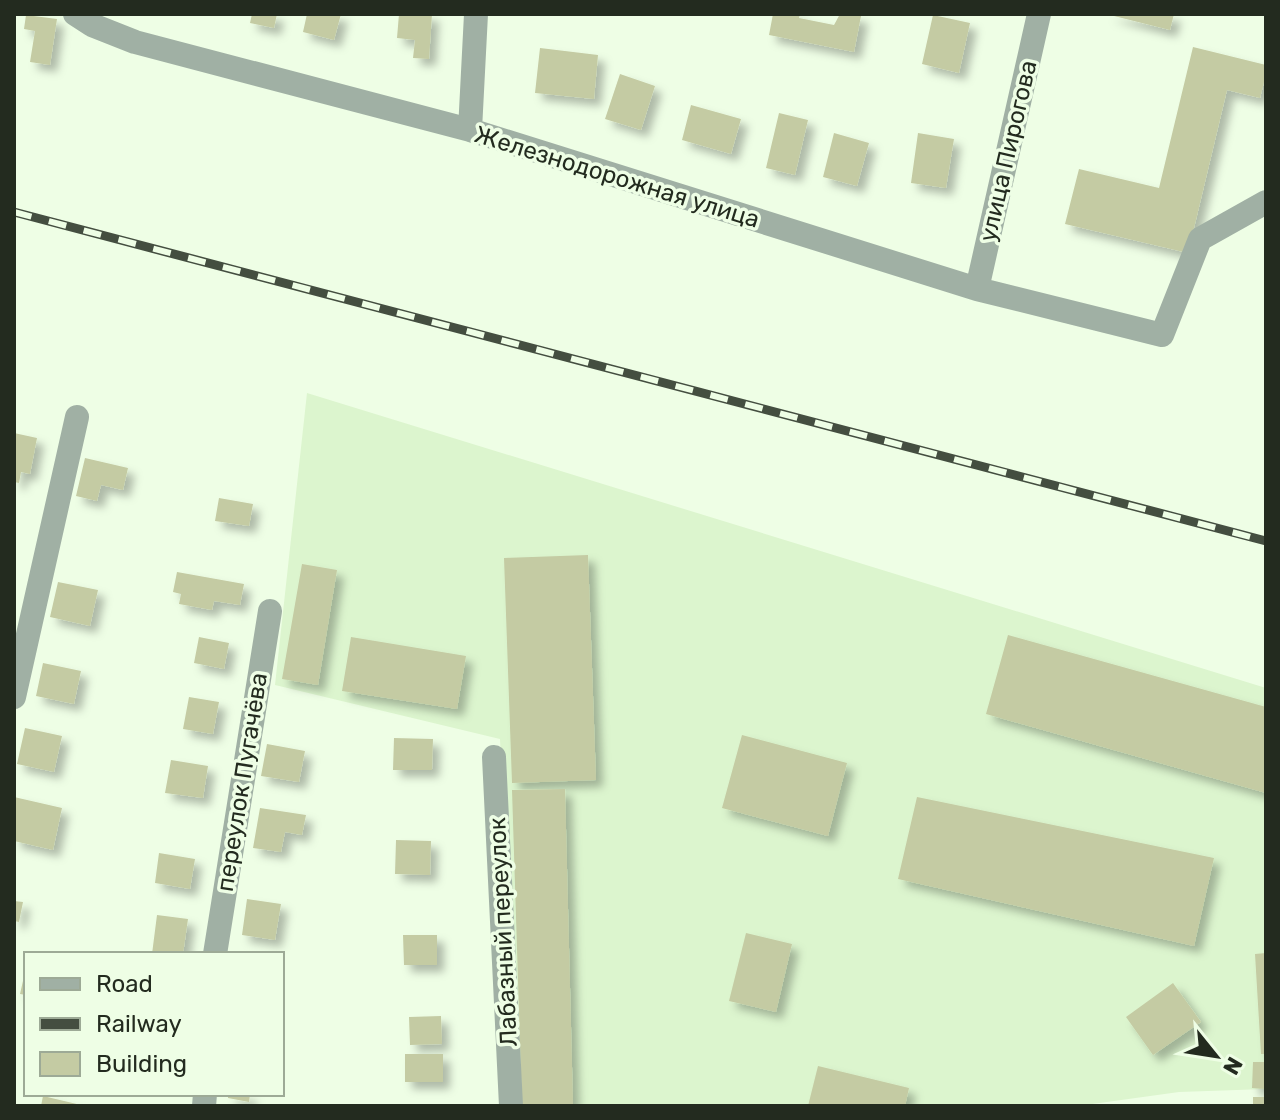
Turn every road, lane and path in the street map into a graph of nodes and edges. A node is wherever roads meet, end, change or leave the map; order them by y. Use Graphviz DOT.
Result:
graph roads {
  1 [pos="75,14"];
  2 [pos="476,14"];
  3 [pos="1039,14"];
  4 [pos="470,130"];
  5 [pos="1266,202"];
  6 [pos="977,289"];
  7 [pos="77,417"];
  8 [pos="270,611"];
  9 [pos="14,697"];
  10 [pos="494,757"];
  11 [pos="215,952"];
  12 [pos="511,1106"];
  1 -- 4 [label="street, Железнодорожная улица"];
  2 -- 4 [label="street"];
  3 -- 6 [label="street, улица Пирогова"];
  4 -- 6 [label="street, Железнодорожная улица"];
  5 -- 6 [label="street, Железнодорожная улица"];
  7 -- 9 [label="street"];
  8 -- 11 [label="street, переулок Пугачёва"];
  10 -- 12 [label="street, Лабазный переулок"];
}
